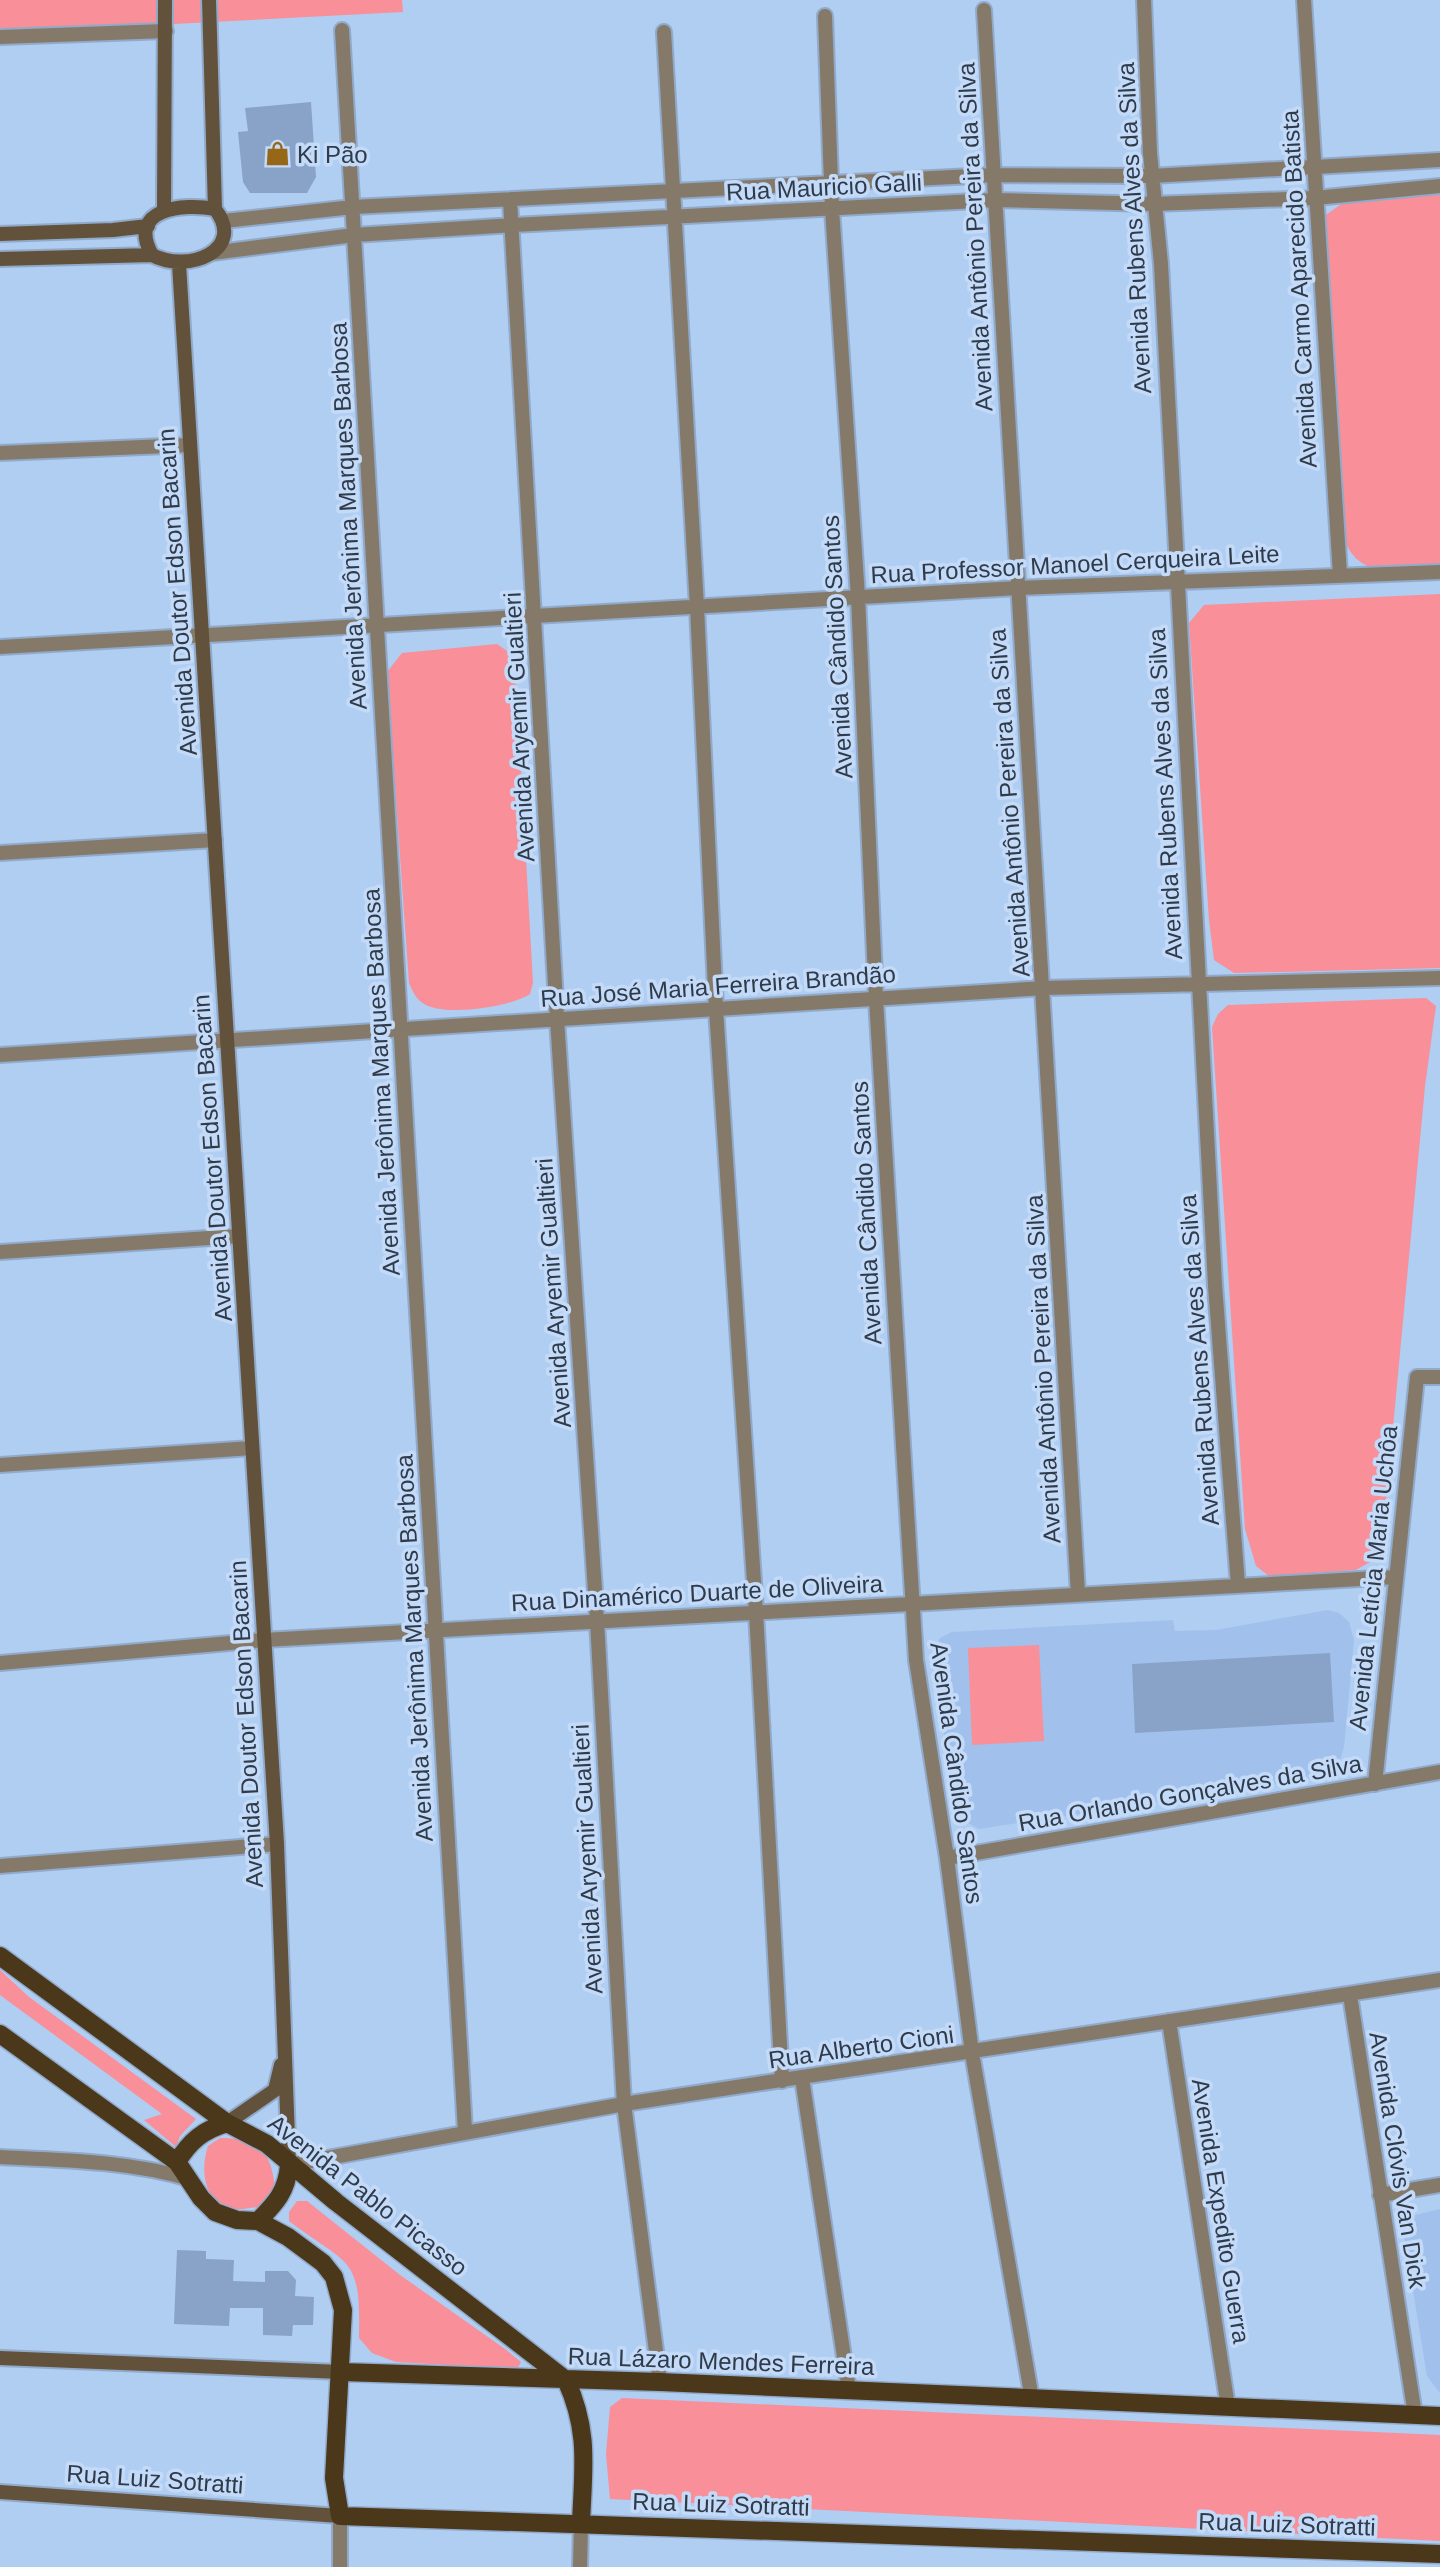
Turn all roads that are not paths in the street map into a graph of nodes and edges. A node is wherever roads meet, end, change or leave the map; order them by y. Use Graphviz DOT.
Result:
graph roads {
  1 [pos="164,0"];
  2 [pos="209,0"];
  3 [pos="1144,0"];
  4 [pos="1304,0"];
  5 [pos="984,10"];
  6 [pos="824,16"];
  7 [pos="342,30"];
  8 [pos="166,31"];
  9 [pos="664,32"];
  10 [pos="0,37"];
  11 [pos="1440,160"];
  12 [pos="1314,169"];
  13 [pos="993,175"];
  14 [pos="1152,176"];
  15 [pos="831,183"];
  16 [pos="1440,186"];
  17 [pos="673,193"];
  18 [pos="1315,198"];
  19 [pos="510,200"];
  20 [pos="995,200"];
  21 [pos="1153,204"];
  22 [pos="353,206"];
  23 [pos="832,209"];
  24 [pos="164,210"];
  25 [pos="219,215"];
  26 [pos="674,219"];
  27 [pos="513,225"];
  28 [pos="148,226"];
  29 [pos="0,234"];
  30 [pos="354,235"];
  31 [pos="212,253"];
  32 [pos="152,255"];
  33 [pos="0,259"];
  34 [pos="179,264"];
  35 [pos="190,444"];
  36 [pos="0,453"];
  37 [pos="1440,572"];
  38 [pos="1340,575"];
  39 [pos="1175,582"];
  40 [pos="1018,588"];
  41 [pos="858,597"];
  42 [pos="697,607"];
  43 [pos="537,615"];
  44 [pos="377,625"];
  45 [pos="202,634"];
  46 [pos="0,647"];
  47 [pos="215,840"];
  48 [pos="0,853"];
  49 [pos="1440,978"];
  50 [pos="1199,984"];
  51 [pos="1044,988"];
  52 [pos="876,999"];
  53 [pos="716,1009"];
  54 [pos="557,1019"];
  55 [pos="401,1029"];
  56 [pos="227,1040"];
  57 [pos="0,1055"];
  58 [pos="239,1236"];
  59 [pos="0,1252"];
  60 [pos="1440,1377"];
  61 [pos="253,1448"];
  62 [pos="0,1465"];
  63 [pos="1396,1577"];
  64 [pos="1238,1585"];
  65 [pos="1078,1594"];
  66 [pos="912,1604"];
  67 [pos="756,1612"];
  68 [pos="597,1621"];
  69 [pos="436,1630"];
  70 [pos="264,1640"];
  71 [pos="0,1663"];
  72 [pos="1440,1772"];
  73 [pos="1376,1784"];
  74 [pos="277,1844"];
  75 [pos="947,1858"];
  76 [pos="2,1868"];
  77 [pos="0,1955"];
  78 [pos="1440,1980"];
  79 [pos="1350,1995"];
  80 [pos="1169,2021"];
  81 [pos="0,2034"];
  82 [pos="285,2050"];
  83 [pos="972,2053"];
  84 [pos="802,2078"];
  85 [pos="782,2081"];
  86 [pos="624,2104"];
  87 [pos="227,2123"];
  88 [pos="465,2131"];
  89 [pos="0,2157"];
  90 [pos="177,2162"];
  91 [pos="289,2165"];
  92 [pos="190,2179"];
  93 [pos="1440,2185"];
  94 [pos="1380,2195"];
  95 [pos="258,2221"];
  96 [pos="0,2358"];
  97 [pos="341,2372"];
  98 [pos="566,2380"];
  99 [pos="660,2382"];
  100 [pos="849,2390"];
  101 [pos="1032,2399"];
  102 [pos="1228,2407"];
  103 [pos="1415,2415"];
  104 [pos="1440,2416"];
  105 [pos="0,2492"];
  106 [pos="340,2516"];
  107 [pos="581,2524"];
  108 [pos="1440,2554"];
  109 [pos="340,2567"];
  110 [pos="580,2567"];
  1 -- 8 [label="street"];
  2 -- 25 [label="street"];
  3 -- 14 [label="street, Avenida Rubens Alves da Silva"];
  4 -- 12 [label="street, Avenida Carmo Aparecido Batista"];
  5 -- 13 [label="street, Avenida Antônio Pereira da Silva"];
  6 -- 15 [label="street, Avenida Cândido Santos"];
  7 -- 22 [label="street, Avenida Jerônima Marques Barbosa"];
  8 -- 10 [label="street"];
  8 -- 24 [label="street"];
  9 -- 17 [label="street"];
  11 -- 12 [label="street, Rua Mauricio Galli"];
  12 -- 14 [label="street, Rua Mauricio Galli"];
  12 -- 18 [label="street, Avenida Carmo Aparecido Batista"];
  13 -- 14 [label="street, Rua Mauricio Galli"];
  13 -- 15 [label="street, Rua Mauricio Galli"];
  13 -- 20 [label="street, Avenida Antônio Pereira da Silva"];
  14 -- 21 [label="street, Avenida Rubens Alves da Silva"];
  15 -- 17 [label="street, Rua Mauricio Galli"];
  15 -- 23 [label="street, Avenida Cândido Santos"];
  16 -- 18 [label="street, Rua Mauricio Galli"];
  17 -- 19 [label="street, Rua Mauricio Galli"];
  17 -- 26 [label="street"];
  18 -- 21 [label="street, Rua Mauricio Galli"];
  18 -- 38 [label="street, Avenida Carmo Aparecido Batista"];
  19 -- 22 [label="street, Rua Mauricio Galli"];
  19 -- 27 [label="street, Avenida Aryemir Gualtieri"];
  20 -- 21 [label="street, Rua Mauricio Galli"];
  20 -- 23 [label="street, Rua Mauricio Galli"];
  20 -- 40 [label="street, Avenida Antônio Pereira da Silva"];
  21 -- 39 [label="street, Avenida Rubens Alves da Silva"];
  22 -- 25 [label="street, Rua Mauricio Galli"];
  22 -- 30 [label="street, Avenida Jerônima Marques Barbosa"];
  23 -- 26 [label="street, Rua Mauricio Galli"];
  23 -- 41 [label="street, Avenida Cândido Santos"];
  24 -- 25 [label="street"];
  24 -- 28 [label="street"];
  25 -- 31 [label="street"];
  26 -- 27 [label="street, Rua Mauricio Galli"];
  26 -- 42 [label="street"];
  27 -- 30 [label="street, Rua Mauricio Galli"];
  27 -- 43 [label="street, Avenida Aryemir Gualtieri"];
  28 -- 29 [label="street"];
  28 -- 32 [label="street"];
  30 -- 31 [label="street, Rua Mauricio Galli"];
  30 -- 44 [label="street, Avenida Jerônima Marques Barbosa"];
  31 -- 34 [label="street"];
  32 -- 33 [label="street"];
  32 -- 34 [label="street"];
  34 -- 35 [label="street, Avenida Doutor Edson Bacarin"];
  35 -- 36 [label="street"];
  35 -- 45 [label="street, Avenida Doutor Edson Bacarin"];
  37 -- 38 [label="street, Rua Professor Manoel Cerqueira Leite"];
  38 -- 39 [label="street, Rua Professor Manoel Cerqueira Leite"];
  39 -- 40 [label="street, Rua Professor Manoel Cerqueira Leite"];
  39 -- 50 [label="street, Avenida Rubens Alves da Silva"];
  40 -- 41 [label="street, Rua Professor Manoel Cerqueira Leite"];
  40 -- 51 [label="street, Avenida Antônio Pereira da Silva"];
  41 -- 42 [label="street, Rua Professor Manoel Cerqueira Leite"];
  41 -- 52 [label="street, Avenida Cândido Santos"];
  42 -- 43 [label="street, Rua Professor Manoel Cerqueira Leite"];
  42 -- 53 [label="street"];
  43 -- 44 [label="street, Rua Professor Manoel Cerqueira Leite"];
  43 -- 54 [label="street, Avenida Aryemir Gualtieri"];
  44 -- 45 [label="street, Rua Professor Manoel Cerqueira Leite"];
  44 -- 55 [label="street, Avenida Jerônima Marques Barbosa"];
  45 -- 46 [label="street, Rua Professor Manoel Cerqueira Leite"];
  45 -- 47 [label="street, Avenida Doutor Edson Bacarin"];
  47 -- 48 [label="street"];
  47 -- 56 [label="street, Avenida Doutor Edson Bacarin"];
  49 -- 50 [label="street, Rua José Maria Ferreira Brandão"];
  50 -- 51 [label="street, Rua José Maria Ferreira Brandão"];
  50 -- 64 [label="street, Avenida Rubens Alves da Silva"];
  51 -- 52 [label="street, Rua José Maria Ferreira Brandão"];
  51 -- 65 [label="street, Avenida Antônio Pereira da Silva"];
  52 -- 53 [label="street, Rua José Maria Ferreira Brandão"];
  52 -- 66 [label="street, Avenida Cândido Santos"];
  53 -- 54 [label="street, Rua José Maria Ferreira Brandão"];
  53 -- 67 [label="street"];
  54 -- 55 [label="street, Rua José Maria Ferreira Brandão"];
  54 -- 68 [label="street, Avenida Aryemir Gualtieri"];
  55 -- 56 [label="street, Rua José Maria Ferreira Brandão"];
  55 -- 69 [label="street, Avenida Jerônima Marques Barbosa"];
  56 -- 57 [label="street, Rua José Maria Ferreira Brandão"];
  56 -- 58 [label="street, Avenida Doutor Edson Bacarin"];
  58 -- 59 [label="street"];
  58 -- 61 [label="street, Avenida Doutor Edson Bacarin"];
  60 -- 63 [label="street, Avenida Letícia Maria Uchôa"];
  61 -- 62 [label="street"];
  61 -- 70 [label="street, Avenida Doutor Edson Bacarin"];
  63 -- 64 [label="street, Rua Dinamérico Duarte de Oliveira"];
  63 -- 73 [label="street, Avenida Letícia Maria Uchôa"];
  64 -- 65 [label="street, Rua Dinamérico Duarte de Oliveira"];
  65 -- 66 [label="street, Rua Dinamérico Duarte de Oliveira"];
  66 -- 67 [label="street, Rua Dinamérico Duarte de Oliveira"];
  66 -- 75 [label="street, Avenida Cândido Santos"];
  67 -- 68 [label="street, Rua Dinamérico Duarte de Oliveira"];
  67 -- 85 [label="street"];
  68 -- 69 [label="street, Rua Dinamérico Duarte de Oliveira"];
  68 -- 86 [label="street, Avenida Aryemir Gualtieri"];
  69 -- 70 [label="street, Rua Dinamérico Duarte de Oliveira"];
  69 -- 88 [label="street, Avenida Jerônima Marques Barbosa"];
  70 -- 71 [label="street, Rua Dinamérico Duarte de Oliveira"];
  70 -- 74 [label="street, Avenida Doutor Edson Bacarin"];
  72 -- 73 [label="street, Rua Orlando Gonçalves da Silva"];
  73 -- 75 [label="street, Rua Orlando Gonçalves da Silva"];
  74 -- 76 [label="street"];
  74 -- 82 [label="street, Avenida Doutor Edson Bacarin"];
  75 -- 83 [label="street, Avenida Cândido Santos"];
  77 -- 87 [label="main road, Avenida Pablo Picasso"];
  78 -- 79 [label="street, Rua Alberto Cioni"];
  79 -- 80 [label="street, Rua Alberto Cioni"];
  79 -- 94 [label="street, Avenida Clóvis Van Dick"];
  80 -- 83 [label="street, Rua Alberto Cioni"];
  80 -- 102 [label="street, Avenida Expedito Guerra"];
  81 -- 90 [label="main road"];
  82 -- 87 [label="street, Avenida Doutor Edson Bacarin"];
  82 -- 91 [label="street, Avenida Doutor Edson Bacarin"];
  83 -- 84 [label="street, Rua Alberto Cioni"];
  83 -- 101 [label="street, Avenida Cândido Santos"];
  84 -- 85 [label="street, Rua Alberto Cioni"];
  84 -- 100 [label="street"];
  85 -- 86 [label="street, Rua Alberto Cioni"];
  86 -- 88 [label="street, Rua Alberto Cioni"];
  86 -- 99 [label="street, Avenida Aryemir Gualtieri"];
  87 -- 90 [label="main road"];
  87 -- 91 [label="main road, Avenida Pablo Picasso"];
  88 -- 91 [label="street, Rua Alberto Cioni"];
  89 -- 92 [label="street"];
  90 -- 92 [label="main road"];
  91 -- 95 [label="main road"];
  91 -- 98 [label="main road, Avenida Pablo Picasso"];
  92 -- 95 [label="main road"];
  93 -- 94 [label="street"];
  94 -- 103 [label="street, Avenida Clóvis Van Dick"];
  95 -- 97 [label="main road"];
  96 -- 97 [label="street, Rua Lázaro Mendes Ferreira"];
  97 -- 98 [label="main road, Rua Lázaro Mendes Ferreira"];
  97 -- 106 [label="main road"];
  98 -- 99 [label="main road, Rua Lázaro Mendes Ferreira"];
  98 -- 107 [label="main road"];
  99 -- 100 [label="main road, Rua Lázaro Mendes Ferreira"];
  100 -- 101 [label="main road, Rua Lázaro Mendes Ferreira"];
  101 -- 102 [label="main road, Rua Lázaro Mendes Ferreira"];
  102 -- 103 [label="main road, Rua Lázaro Mendes Ferreira"];
  103 -- 104 [label="main road, Rua Lázaro Mendes Ferreira"];
  105 -- 106 [label="street, Rua Luiz Sotratti"];
  106 -- 107 [label="main road, Rua Luiz Sotratti"];
  106 -- 109 [label="street"];
  107 -- 108 [label="main road, Rua Luiz Sotratti"];
  107 -- 110 [label="street"];
}
